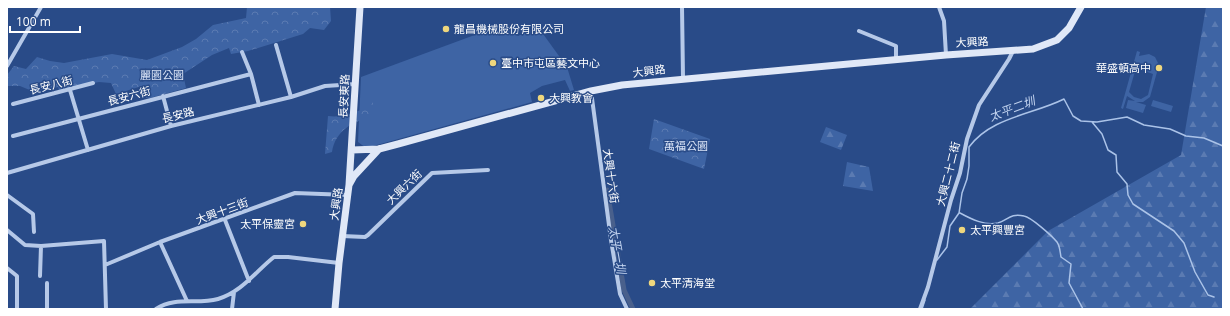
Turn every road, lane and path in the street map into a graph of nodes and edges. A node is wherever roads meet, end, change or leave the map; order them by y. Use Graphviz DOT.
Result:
graph roads {
  1 [pos="41,7"];
  2 [pos="360,7"];
  3 [pos="682,7"];
  4 [pos="939,7"];
  5 [pos="1081,7"];
  6 [pos="859,31"];
  7 [pos="276,45"];
  8 [pos="1012,51"];
  9 [pos="242,52"];
  10 [pos="946,55"];
  11 [pos="896,60"];
  12 [pos="7,66"];
  13 [pos="250,74"];
  14 [pos="683,78"];
  15 [pos="94,83"];
  16 [pos="356,84"];
  17 [pos="70,90"];
  18 [pos="591,91"];
  19 [pos="163,96"];
  20 [pos="291,97"];
  21 [pos="13,104"];
  22 [pos="259,105"];
  23 [pos="78,120"];
  24 [pos="171,126"];
  25 [pos="13,136"];
  26 [pos="379,148"];
  27 [pos="88,150"];
  28 [pos="352,150"];
  29 [pos="488,170"];
  30 [pos="7,173"];
  31 [pos="349,185"];
  32 [pos="7,195"];
  33 [pos="348,196"];
  34 [pos="225,220"];
  35 [pos="7,230"];
  36 [pos="34,232"];
  37 [pos="342,236"];
  38 [pos="160,242"];
  39 [pos="41,246"];
  40 [pos="339,263"];
  41 [pos="105,265"];
  42 [pos="7,268"];
  43 [pos="40,276"];
  44 [pos="249,281"];
  45 [pos="47,283"];
  46 [pos="234,292"];
  47 [pos="187,301"];
  48 [pos="17,309"];
  49 [pos="47,309"];
  50 [pos="106,309"];
  51 [pos="156,309"];
  52 [pos="232,309"];
  53 [pos="335,309"];
  54 [pos="627,309"];
  55 [pos="920,309"];
  1 -- 12 [label="street"];
  2 -- 16 [label="main road, 長安東路"];
  3 -- 14 [label="street"];
  4 -- 10 [label="street"];
  5 -- 8 [label="main road, 大興路"];
  6 -- 11 [label="street"];
  7 -- 20 [label="street"];
  8 -- 10 [label="main road, 大興路"];
  8 -- 55 [label="street, 大興二十二街"];
  9 -- 13 [label="street"];
  10 -- 11 [label="main road, 大興路"];
  11 -- 14 [label="main road, 大興路"];
  13 -- 19 [label="street, 長安六街"];
  13 -- 22 [label="street"];
  14 -- 18 [label="main road, 大興路"];
  15 -- 17 [label="street, 長安八街"];
  16 -- 20 [label="street, 長安路"];
  16 -- 28 [label="main road, 長安東路"];
  17 -- 21 [label="street, 長安八街"];
  17 -- 23 [label="street"];
  18 -- 26 [label="main road, 大興路"];
  18 -- 54 [label="street, 大興十六街"];
  19 -- 23 [label="street, 長安六街"];
  19 -- 24 [label="street"];
  20 -- 22 [label="street, 長安路"];
  22 -- 24 [label="street, 長安路"];
  23 -- 25 [label="street, 長安六街"];
  23 -- 27 [label="street"];
  24 -- 27 [label="street, 長安路"];
  26 -- 28 [label="main road"];
  26 -- 31 [label="main road, 大興路"];
  27 -- 30 [label="street, 長安路"];
  28 -- 31 [label="main road, 長安東路"];
  29 -- 37 [label="street, 大興六街"];
  31 -- 33 [label="main road, 大興路"];
  32 -- 36 [label="street"];
  33 -- 34 [label="street, 大興十三街"];
  33 -- 37 [label="main road, 大興路"];
  34 -- 38 [label="street, 大興十三街"];
  34 -- 44 [label="street"];
  35 -- 39 [label="street"];
  37 -- 40 [label="main road, 大興路"];
  38 -- 41 [label="street, 大興十三街"];
  38 -- 47 [label="street"];
  39 -- 41 [label="street"];
  39 -- 43 [label="street"];
  40 -- 44 [label="street"];
  40 -- 53 [label="main road, 大興路"];
  41 -- 50 [label="street"];
  42 -- 48 [label="street"];
  44 -- 46 [label="street"];
  45 -- 49 [label="street"];
  46 -- 47 [label="street"];
  46 -- 52 [label="street"];
  47 -- 51 [label="street"];
}
